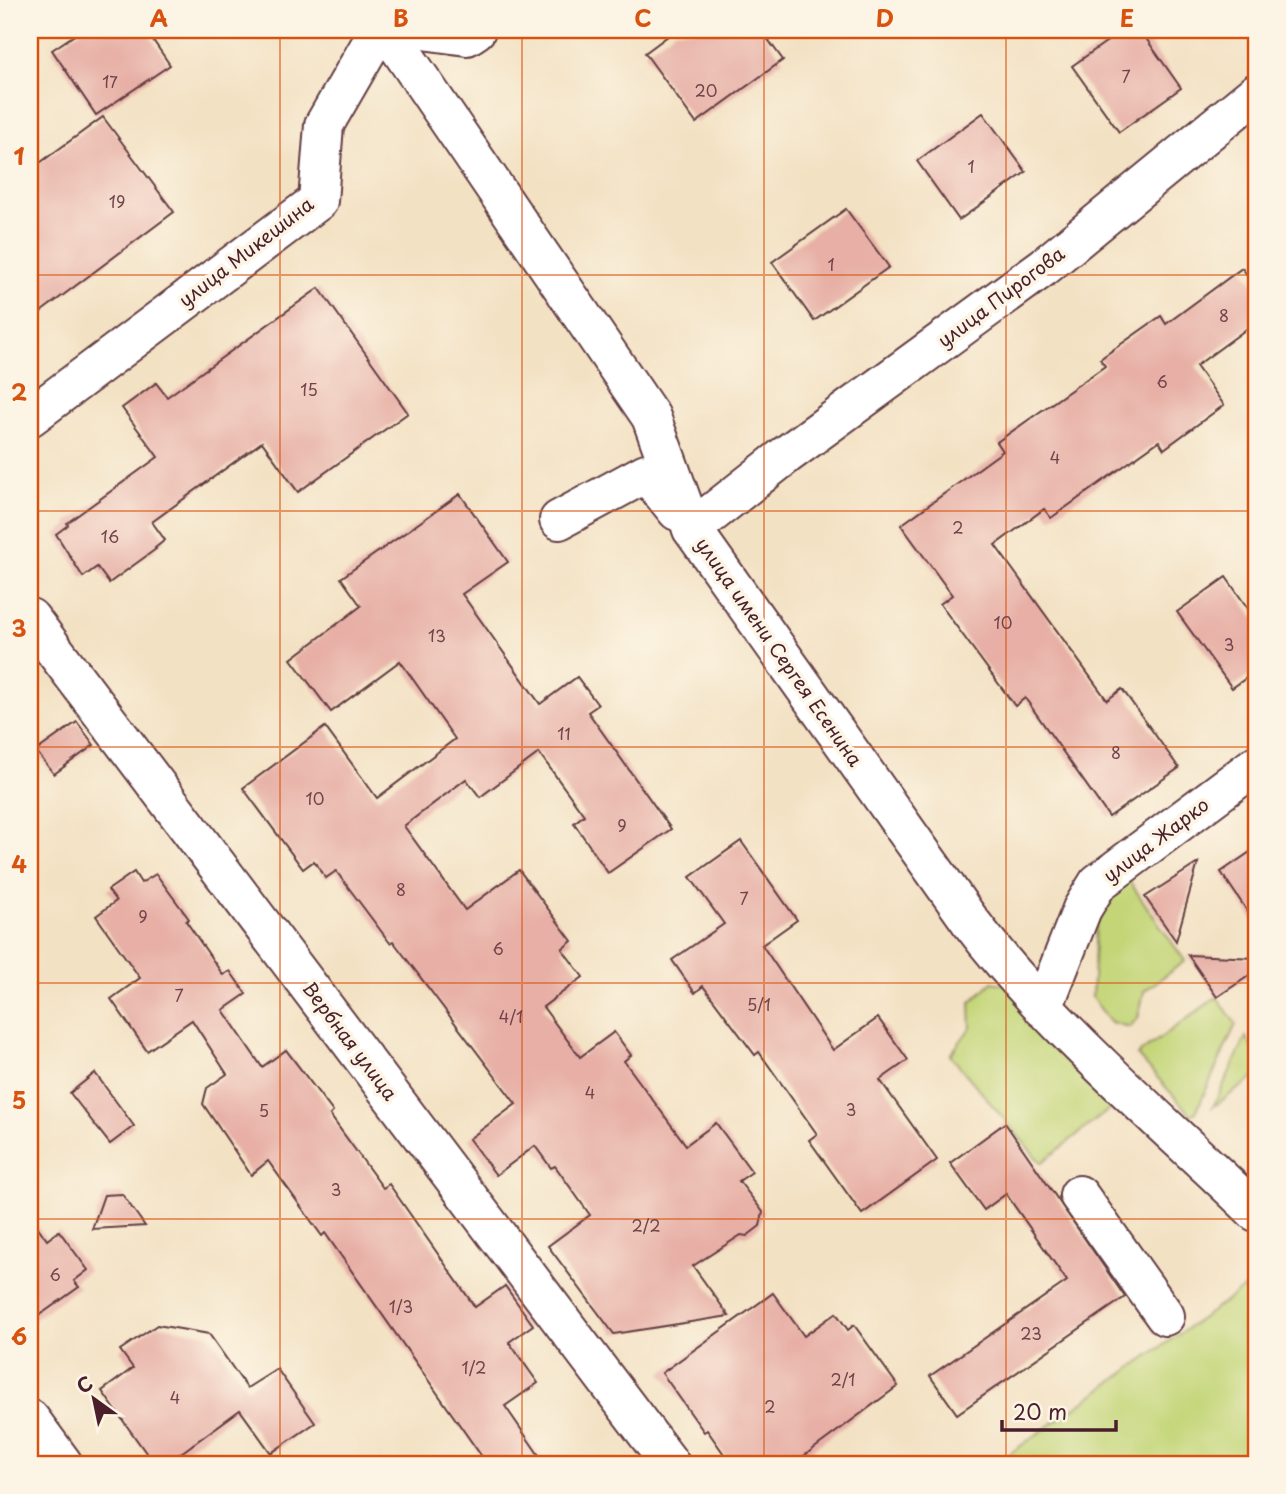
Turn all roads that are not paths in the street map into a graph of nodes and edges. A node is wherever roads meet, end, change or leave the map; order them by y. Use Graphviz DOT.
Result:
graph roads {
  1 [pos="379,30"];
  2 [pos="387,30"];
  3 [pos="423,30"];
  4 [pos="476,30"];
  5 [pos="1256,93"];
  6 [pos="30,417"];
  7 [pos="559,520"];
  8 [pos="692,529"];
  9 [pos="30,618"];
  10 [pos="1256,765"];
  11 [pos="1042,1008"];
  12 [pos="1079,1195"];
  13 [pos="1256,1212"];
  14 [pos="1165,1316"];
  15 [pos="30,1419"];
  16 [pos="63,1464"];
  17 [pos="670,1464"];
  1 -- 6 [label="street, улица Микешина"];
  2 -- 8 [label="street, улица имени Сергея Есенина"];
  3 -- 4 [label="street"];
  5 -- 8 [label="street, улица Пирогова"];
  7 -- 8 [label="street"];
  8 -- 11 [label="street, улица имени Сергея Есенина"];
  9 -- 17 [label="street, Вербная улица"];
  10 -- 11 [label="street, улица Жарко"];
  11 -- 13 [label="street, улица имени Сергея Есенина"];
  12 -- 14 [label="street"];
  15 -- 16 [label="street"];
}
